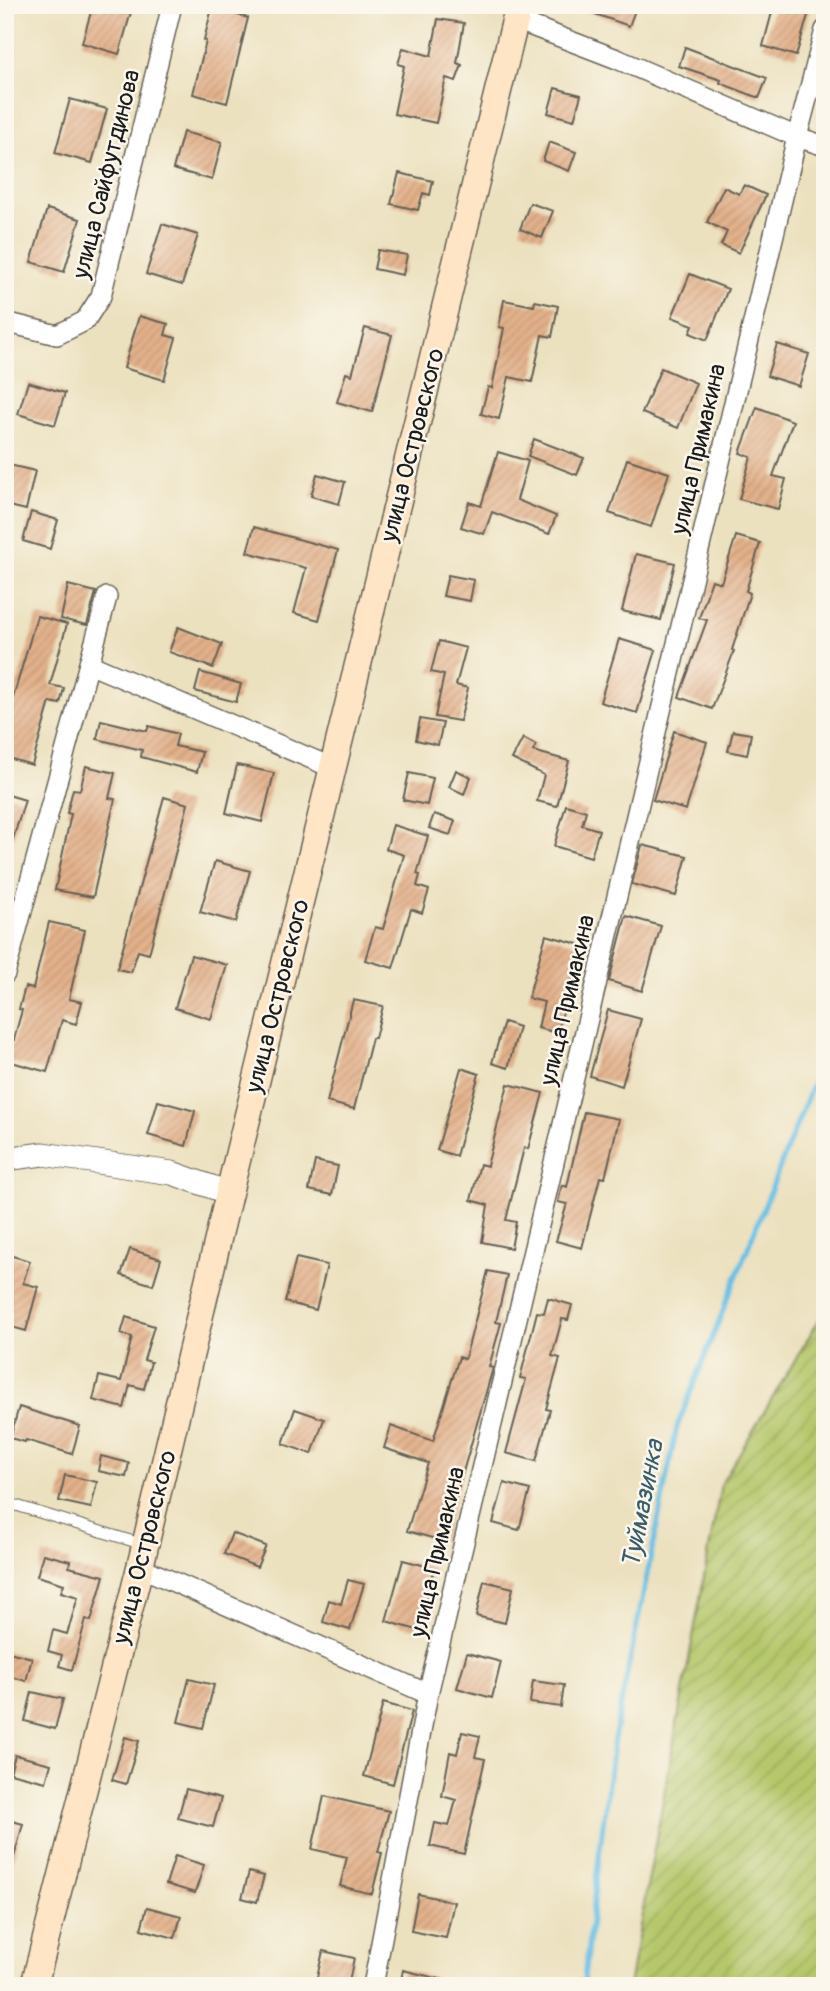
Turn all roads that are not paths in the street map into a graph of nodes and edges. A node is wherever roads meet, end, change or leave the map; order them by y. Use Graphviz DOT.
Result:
graph roads {
  1 [pos="172,5"];
  2 [pos="518,13"];
  3 [pos="825,30"];
  4 [pos="797,138"];
  5 [pos="825,146"];
  6 [pos="5,322"];
  7 [pos="107,597"];
  8 [pos="89,664"];
  9 [pos="333,768"];
  10 [pos="5,974"];
  11 [pos="5,1159"];
  12 [pos="229,1193"];
  13 [pos="5,1502"];
  14 [pos="143,1556"];
  15 [pos="428,1694"];
  16 [pos="34,1986"];
  17 [pos="373,1986"];
  1 -- 6 [label="street, улица Сайфутдинова"];
  2 -- 4 [label="street"];
  2 -- 9 [label="main road, улица Островского"];
  3 -- 4 [label="street, улица Примакина"];
  4 -- 5 [label="street"];
  4 -- 15 [label="street, улица Примакина"];
  7 -- 8 [label="street"];
  8 -- 9 [label="street"];
  8 -- 10 [label="street"];
  9 -- 12 [label="main road, улица Островского"];
  11 -- 12 [label="street"];
  12 -- 14 [label="main road, улица Островского"];
  13 -- 14 [label="lane"];
  14 -- 15 [label="street"];
  14 -- 16 [label="main road, улица Островского"];
  15 -- 17 [label="street, улица Примакина"];
}
